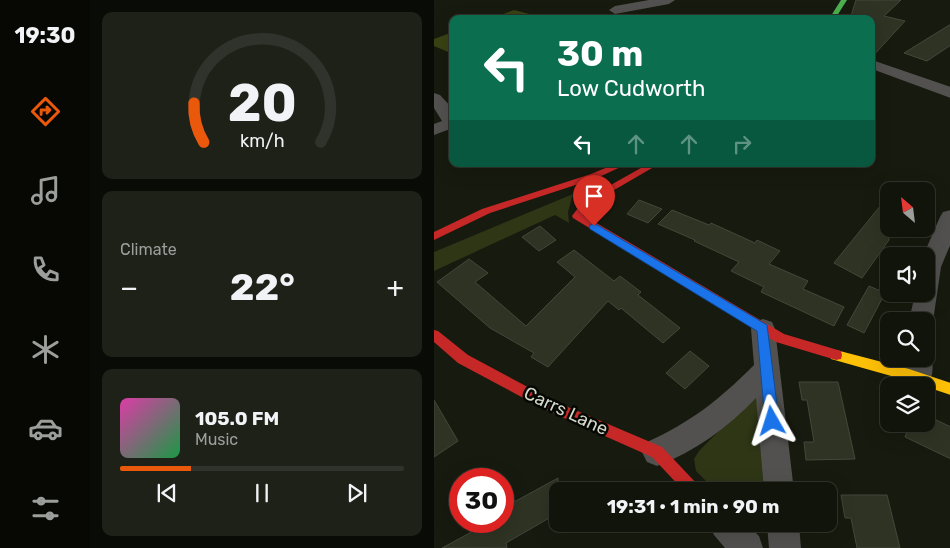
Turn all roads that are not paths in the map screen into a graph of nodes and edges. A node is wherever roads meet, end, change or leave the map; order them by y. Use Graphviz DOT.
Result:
graph roads {
  1 [pos="669,0"];
  2 [pos="844,0"];
  3 [pos="614,10"];
  4 [pos="835,15"];
  5 [pos="875,65"];
  6 [pos="947,87"];
  7 [pos="434,98"];
  8 [pos="449,118"];
  9 [pos="449,124"];
  10 [pos="434,130"];
  11 [pos="615,167"];
  12 [pos="651,167"];
  13 [pos="950,217"];
  14 [pos="434,236"];
  15 [pos="935,254"];
  16 [pos="762,329"];
  17 [pos="434,335"];
  18 [pos="919,368"];
  19 [pos="766,369"];
  20 [pos="950,390"];
  21 [pos="657,452"];
  22 [pos="685,482"];
  23 [pos="778,482"];
  24 [pos="732,532"];
  25 [pos="784,532"];
  26 [pos="747,548"];
  27 [pos="785,548"];
  1 -- 3 [label="street"];
  2 -- 4 [label="street"];
  5 -- 6 [label="street"];
  7 -- 8 [label="street"];
  9 -- 10 [label="street"];
  11 -- 14 [label="street"];
  12 -- 16 [label="street"];
  13 -- 15 [label="street"];
  16 -- 18 [label="street"];
  16 -- 19 [label="street"];
  17 -- 21 [label="street, Carrs Lane"];
  18 -- 20 [label="street"];
  19 -- 21 [label="street"];
  19 -- 23 [label="street"];
  21 -- 22 [label="street, Carrs Lane"];
  24 -- 26 [label="street"];
  25 -- 27 [label="street"];
}
